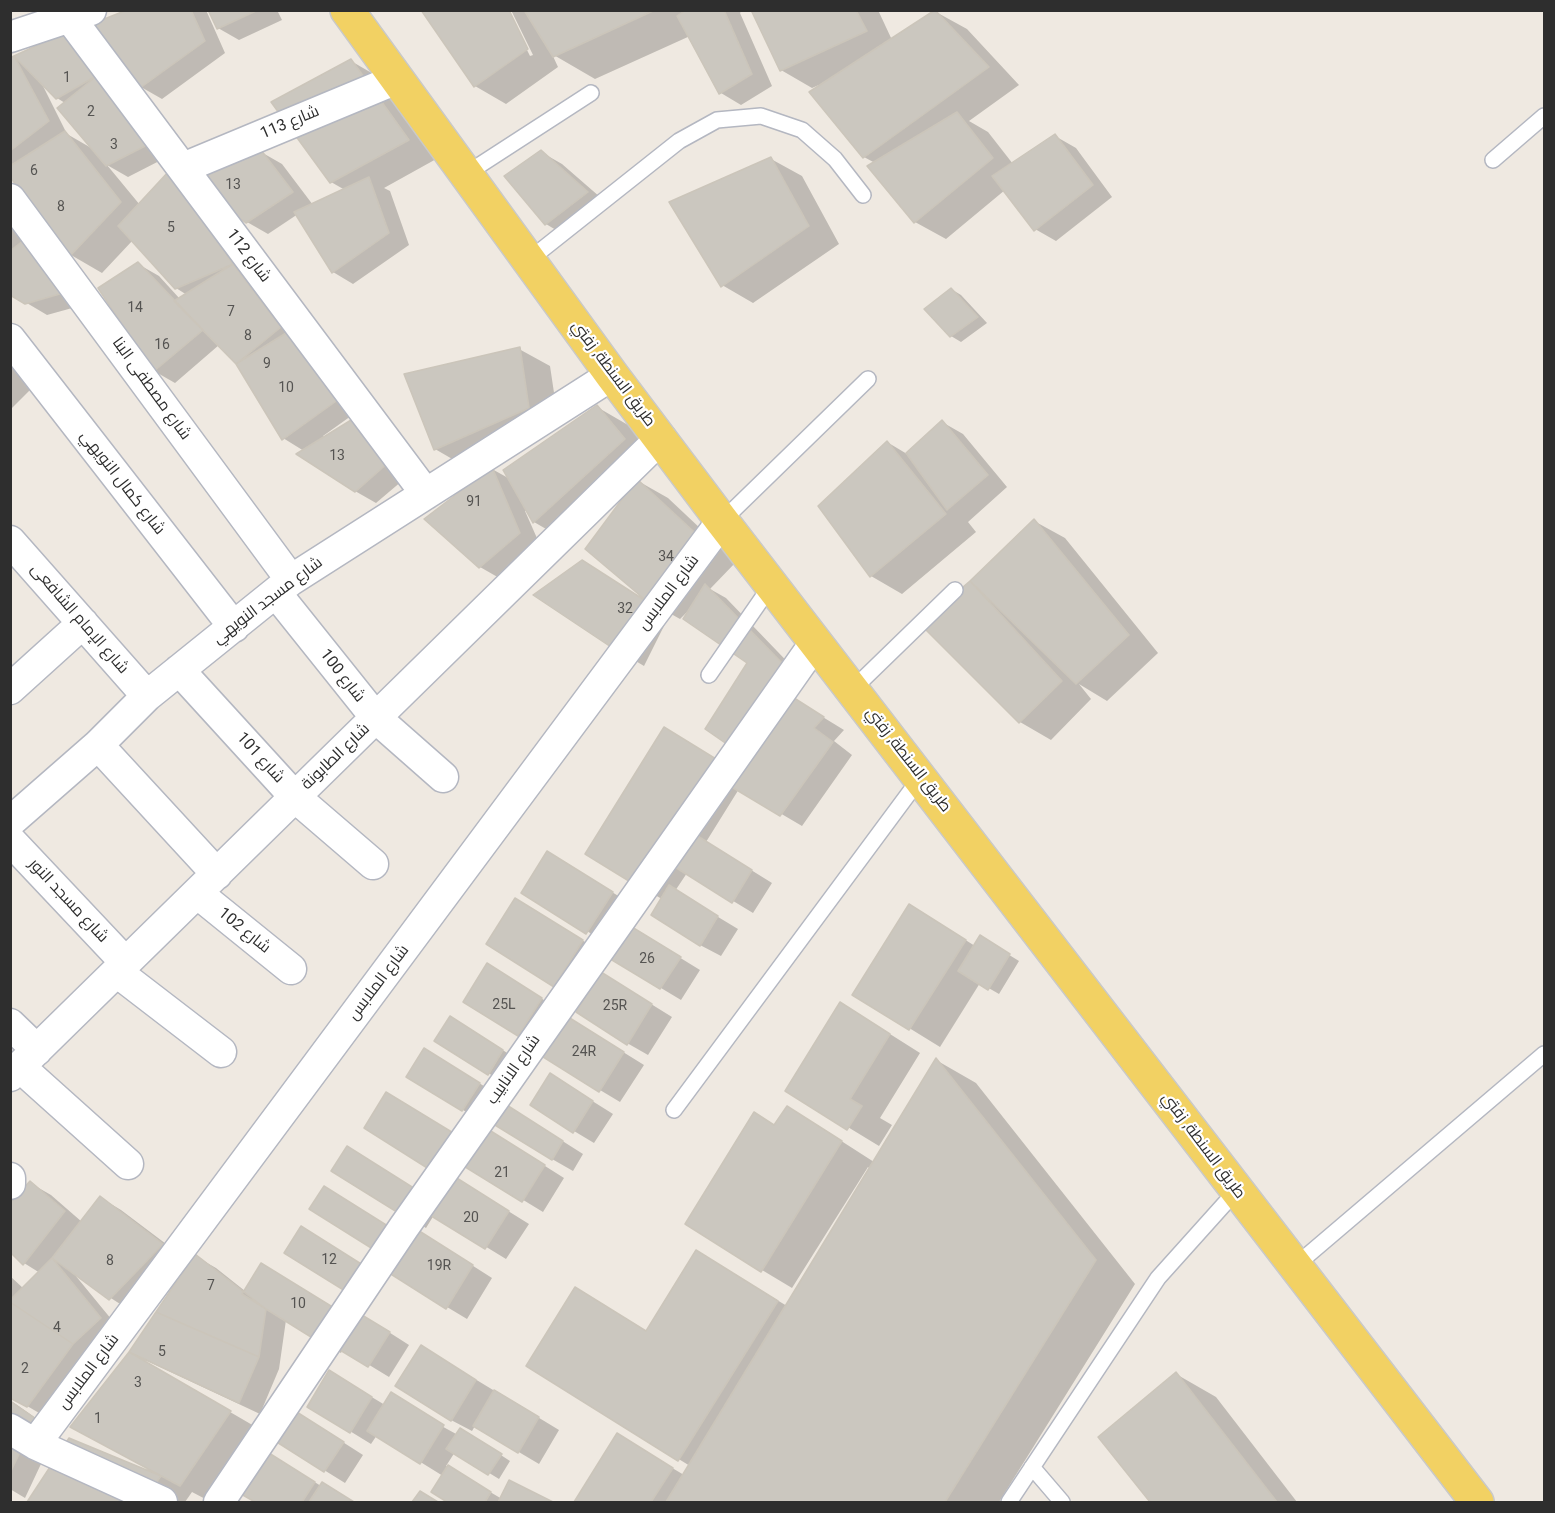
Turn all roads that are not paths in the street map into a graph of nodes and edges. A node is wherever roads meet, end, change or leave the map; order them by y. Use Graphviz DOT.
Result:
graph roads {
  1 [pos="347,10"];
  2 [pos="81,14"];
  3 [pos="10,37"];
  4 [pos="397,79"];
  5 [pos="591,93"];
  6 [pos="1545,116"];
  7 [pos="1493,160"];
  8 [pos="183,168"];
  9 [pos="466,174"];
  10 [pos="863,195"];
  11 [pos="10,199"];
  12 [pos="528,260"];
  13 [pos="10,339"];
  14 [pos="612,375"];
  15 [pos="868,380"];
  16 [pos="661,438"];
  17 [pos="426,494"];
  18 [pos="723,521"];
  19 [pos="10,541"];
  20 [pos="772,584"];
  21 [pos="283,586"];
  22 [pos="955,590"];
  23 [pos="83,623"];
  24 [pos="234,627"];
  25 [pos="815,643"];
  26 [pos="179,670"];
  27 [pos="709,675"];
  28 [pos="10,689"];
  29 [pos="853,689"];
  30 [pos="147,696"];
  31 [pos="375,718"];
  32 [pos="98,745"];
  33 [pos="443,777"];
  34 [pos="921,777"];
  35 [pos="295,797"];
  36 [pos="10,822"];
  37 [pos="10,840"];
  38 [pos="373,864"];
  39 [pos="207,884"];
  40 [pos="122,967"];
  41 [pos="291,969"];
  42 [pos="10,1024"];
  43 [pos="220,1052"];
  44 [pos="1545,1054"];
  45 [pos="22,1064"];
  46 [pos="674,1110"];
  47 [pos="128,1164"];
  48 [pos="10,1178"];
  49 [pos="10,1184"];
  50 [pos="1237,1190"];
  51 [pos="1295,1266"];
  52 [pos="23,1436"];
  53 [pos="1032,1467"];
  54 [pos="161,1502"];
  55 [pos="219,1503"];
  56 [pos="1009,1503"];
  57 [pos="1062,1503"];
  58 [pos="1478,1503"];
  1 -- 4 [label="main road, طريق السنطة, زفتي"];
  2 -- 3 [label="street"];
  2 -- 8 [label="street, شارع 112"];
  4 -- 8 [label="street, شارع 113"];
  4 -- 9 [label="main road, طريق السنطة, زفتي"];
  5 -- 9 [label="lane"];
  6 -- 7 [label="lane"];
  8 -- 17 [label="street, شارع 112"];
  9 -- 12 [label="main road, طريق السنطة, زفتي"];
  10 -- 12 [label="lane"];
  11 -- 21 [label="street, شارع مصطفى البنا"];
  12 -- 14 [label="main road, طريق السنطة, زفتي"];
  13 -- 24 [label="street, شارع كمال النويهي"];
  14 -- 16 [label="main road, طريق السنطة, زفتي"];
  14 -- 17 [label="street, شارع مسجد النويهي"];
  15 -- 18 [label="lane"];
  16 -- 18 [label="main road, طريق السنطة, زفتي"];
  16 -- 31 [label="street, شارع الطابونة"];
  17 -- 21 [label="street, شارع مسجد النويهي"];
  18 -- 20 [label="main road, طريق السنطة, زفتي"];
  18 -- 52 [label="street, شارع الملابس"];
  19 -- 23 [label="street, شارع الإمام الشافعى"];
  20 -- 25 [label="main road, طريق السنطة, زفتي"];
  20 -- 27 [label="lane"];
  21 -- 24 [label="street, شارع مسجد النويهي"];
  21 -- 31 [label="street, شارع 100"];
  22 -- 29 [label="lane"];
  23 -- 28 [label="street"];
  23 -- 30 [label="street, شارع الإمام الشافعى"];
  24 -- 26 [label="street, شارع مسجد النويهي"];
  25 -- 29 [label="main road, طريق السنطة, زفتي"];
  25 -- 55 [label="street, شارع الانابيب"];
  26 -- 30 [label="street, شارع مسجد النويهي"];
  26 -- 35 [label="street, شارع 101"];
  29 -- 34 [label="main road, طريق السنطة, زفتي"];
  30 -- 32 [label="street, شارع مسجد النويهي"];
  31 -- 33 [label="street, شارع 100"];
  31 -- 35 [label="street, شارع الطابونة"];
  32 -- 36 [label="street, شارع مسجد النويهي"];
  32 -- 39 [label="street, شارع 102"];
  34 -- 46 [label="lane"];
  34 -- 50 [label="main road, طريق السنطة, زفتي"];
  35 -- 38 [label="street, شارع 101"];
  35 -- 39 [label="street, شارع الطابونة"];
  37 -- 40 [label="street, شارع مسجد النور"];
  39 -- 40 [label="street, شارع الطابونة"];
  39 -- 41 [label="street, شارع 102"];
  40 -- 43 [label="street, شارع مسجد النور"];
  40 -- 45 [label="street, شارع الطابونة"];
  42 -- 45 [label="street"];
  44 -- 51 [label="lane"];
  45 -- 47 [label="street"];
  48 -- 49 [label="street"];
  50 -- 51 [label="main road, طريق السنطة, زفتي"];
  50 -- 53 [label="lane"];
  51 -- 58 [label="main road, طريق السنطة, زفتي"];
  52 -- 54 [label="street"];
  53 -- 56 [label="lane"];
  53 -- 57 [label="lane"];
}
